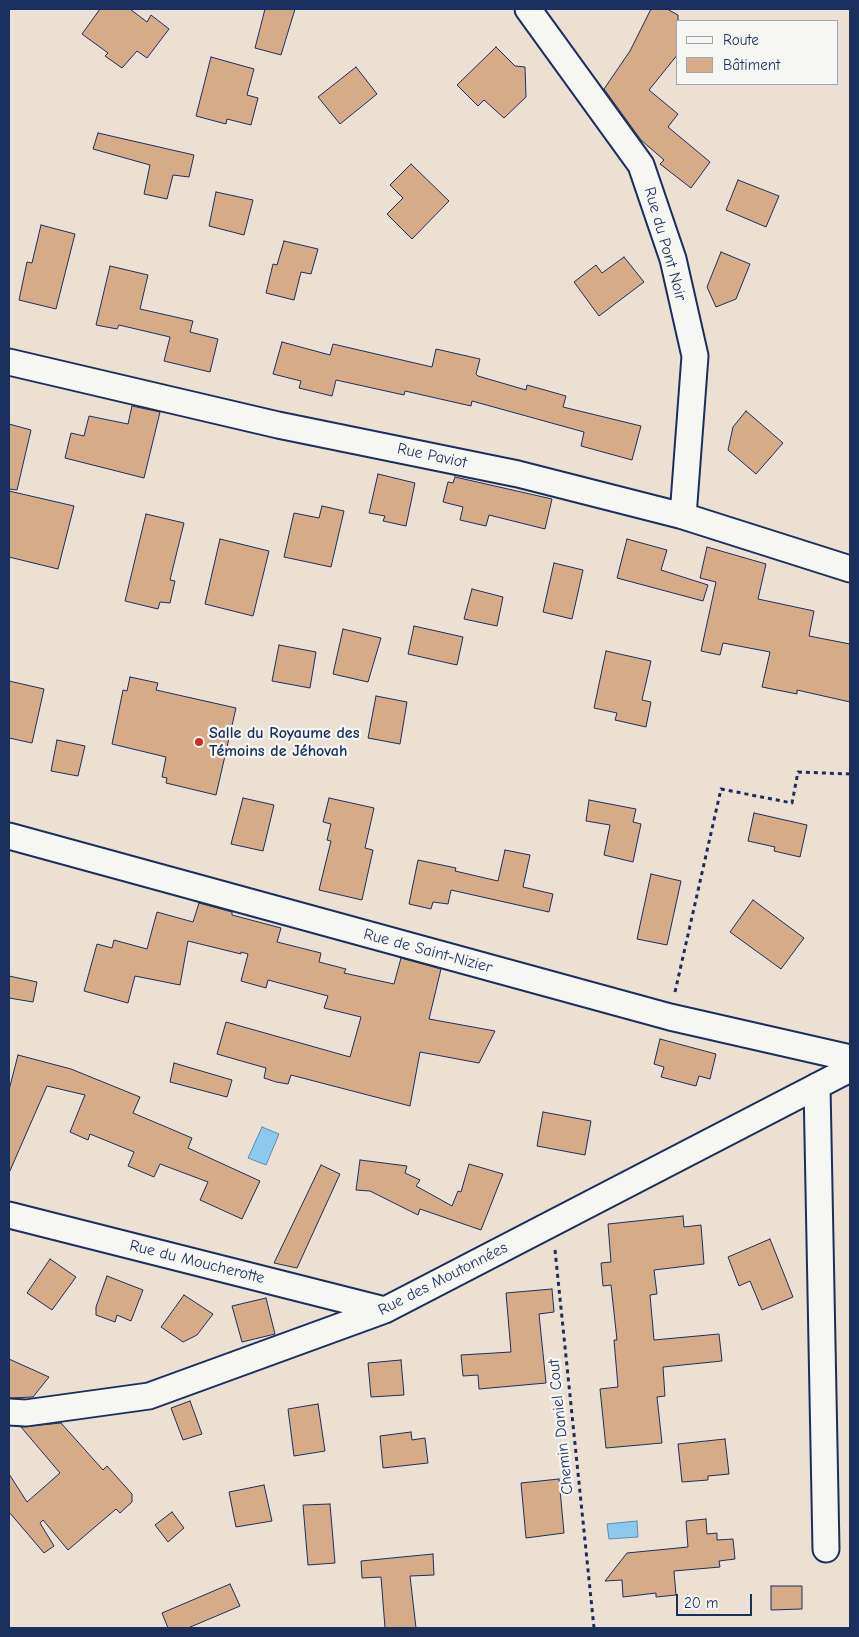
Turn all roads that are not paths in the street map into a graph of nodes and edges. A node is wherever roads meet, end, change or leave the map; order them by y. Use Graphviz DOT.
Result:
graph roads {
  1 [pos="528,9"];
  2 [pos="9,362"];
  3 [pos="684,516"];
  4 [pos="850,569"];
  5 [pos="9,836"];
  6 [pos="850,1058"];
  7 [pos="850,1069"];
  8 [pos="817,1086"];
  9 [pos="9,1215"];
  10 [pos="385,1310"];
  11 [pos="9,1412"];
  12 [pos="826,1549"];
  1 -- 3 [label="street, Rue du Pont Noir"];
  2 -- 3 [label="street, Rue Paviot"];
  3 -- 4 [label="street, Rue Paviot"];
  5 -- 6 [label="street, Rue de Saint-Nizier"];
  7 -- 8 [label="street, Rue des Moutonnées"];
  8 -- 10 [label="street, Rue des Moutonnées"];
  8 -- 12 [label="street"];
  9 -- 10 [label="street, Rue du Moucherotte"];
  10 -- 11 [label="street, Rue des Moutonnées"];
}
